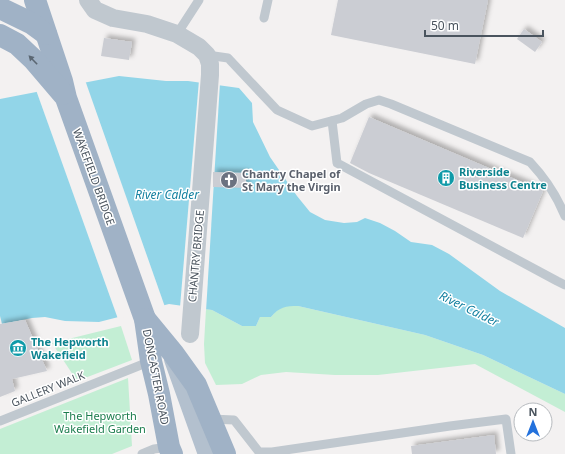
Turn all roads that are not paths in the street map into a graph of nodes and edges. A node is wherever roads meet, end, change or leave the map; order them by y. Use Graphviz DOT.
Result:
graph roads {
  1 [pos="35,0"];
  2 [pos="88,0"];
  3 [pos="199,0"];
  4 [pos="268,0"];
  5 [pos="0,8"];
  6 [pos="264,18"];
  7 [pos="46,34"];
  8 [pos="177,34"];
  9 [pos="0,35"];
  10 [pos="207,55"];
  11 [pos="61,87"];
  12 [pos="332,121"];
  13 [pos="565,216"];
  14 [pos="565,285"];
  15 [pos="145,319"];
  16 [pos="191,325"];
  17 [pos="173,353"];
  18 [pos="151,361"];
  19 [pos="210,419"];
  20 [pos="0,421"];
  21 [pos="169,452"];
  22 [pos="260,453"];
  23 [pos="142,454"];
  24 [pos="209,454"];
  25 [pos="224,454"];
  26 [pos="511,454"];
  1 -- 7 [label="highway, WAKEFIELD BRIDGE"];
  2 -- 8 [label="street"];
  3 -- 8 [label="lane"];
  4 -- 6 [label="lane"];
  5 -- 7 [label="highway"];
  7 -- 11 [label="highway, WAKEFIELD BRIDGE"];
  8 -- 10 [label="street"];
  11 -- 9 [label="highway, one-way"];
  10 -- 12 [label="lane"];
  10 -- 16 [label="street, CHANTRY BRIDGE"];
  11 -- 15 [label="highway, WAKEFIELD BRIDGE"];
  12 -- 13 [label="lane"];
  12 -- 14 [label="lane"];
  15 -- 17 [label="highway, DONCASTER ROAD"];
  15 -- 18 [label="highway, DONCASTER ROAD"];
  17 -- 19 [label="highway, DONCASTER ROAD"];
  17 -- 24 [label="main road, DONCASTER ROAD"];
  18 -- 20 [label="lane, GALLERY WALK"];
  18 -- 21 [label="highway, DONCASTER ROAD"];
  19 -- 22 [label="lane"];
  19 -- 25 [label="highway, DONCASTER ROAD"];
  21 -- 23 [label="lane"];
  22 -- 26 [label="lane"];
}
